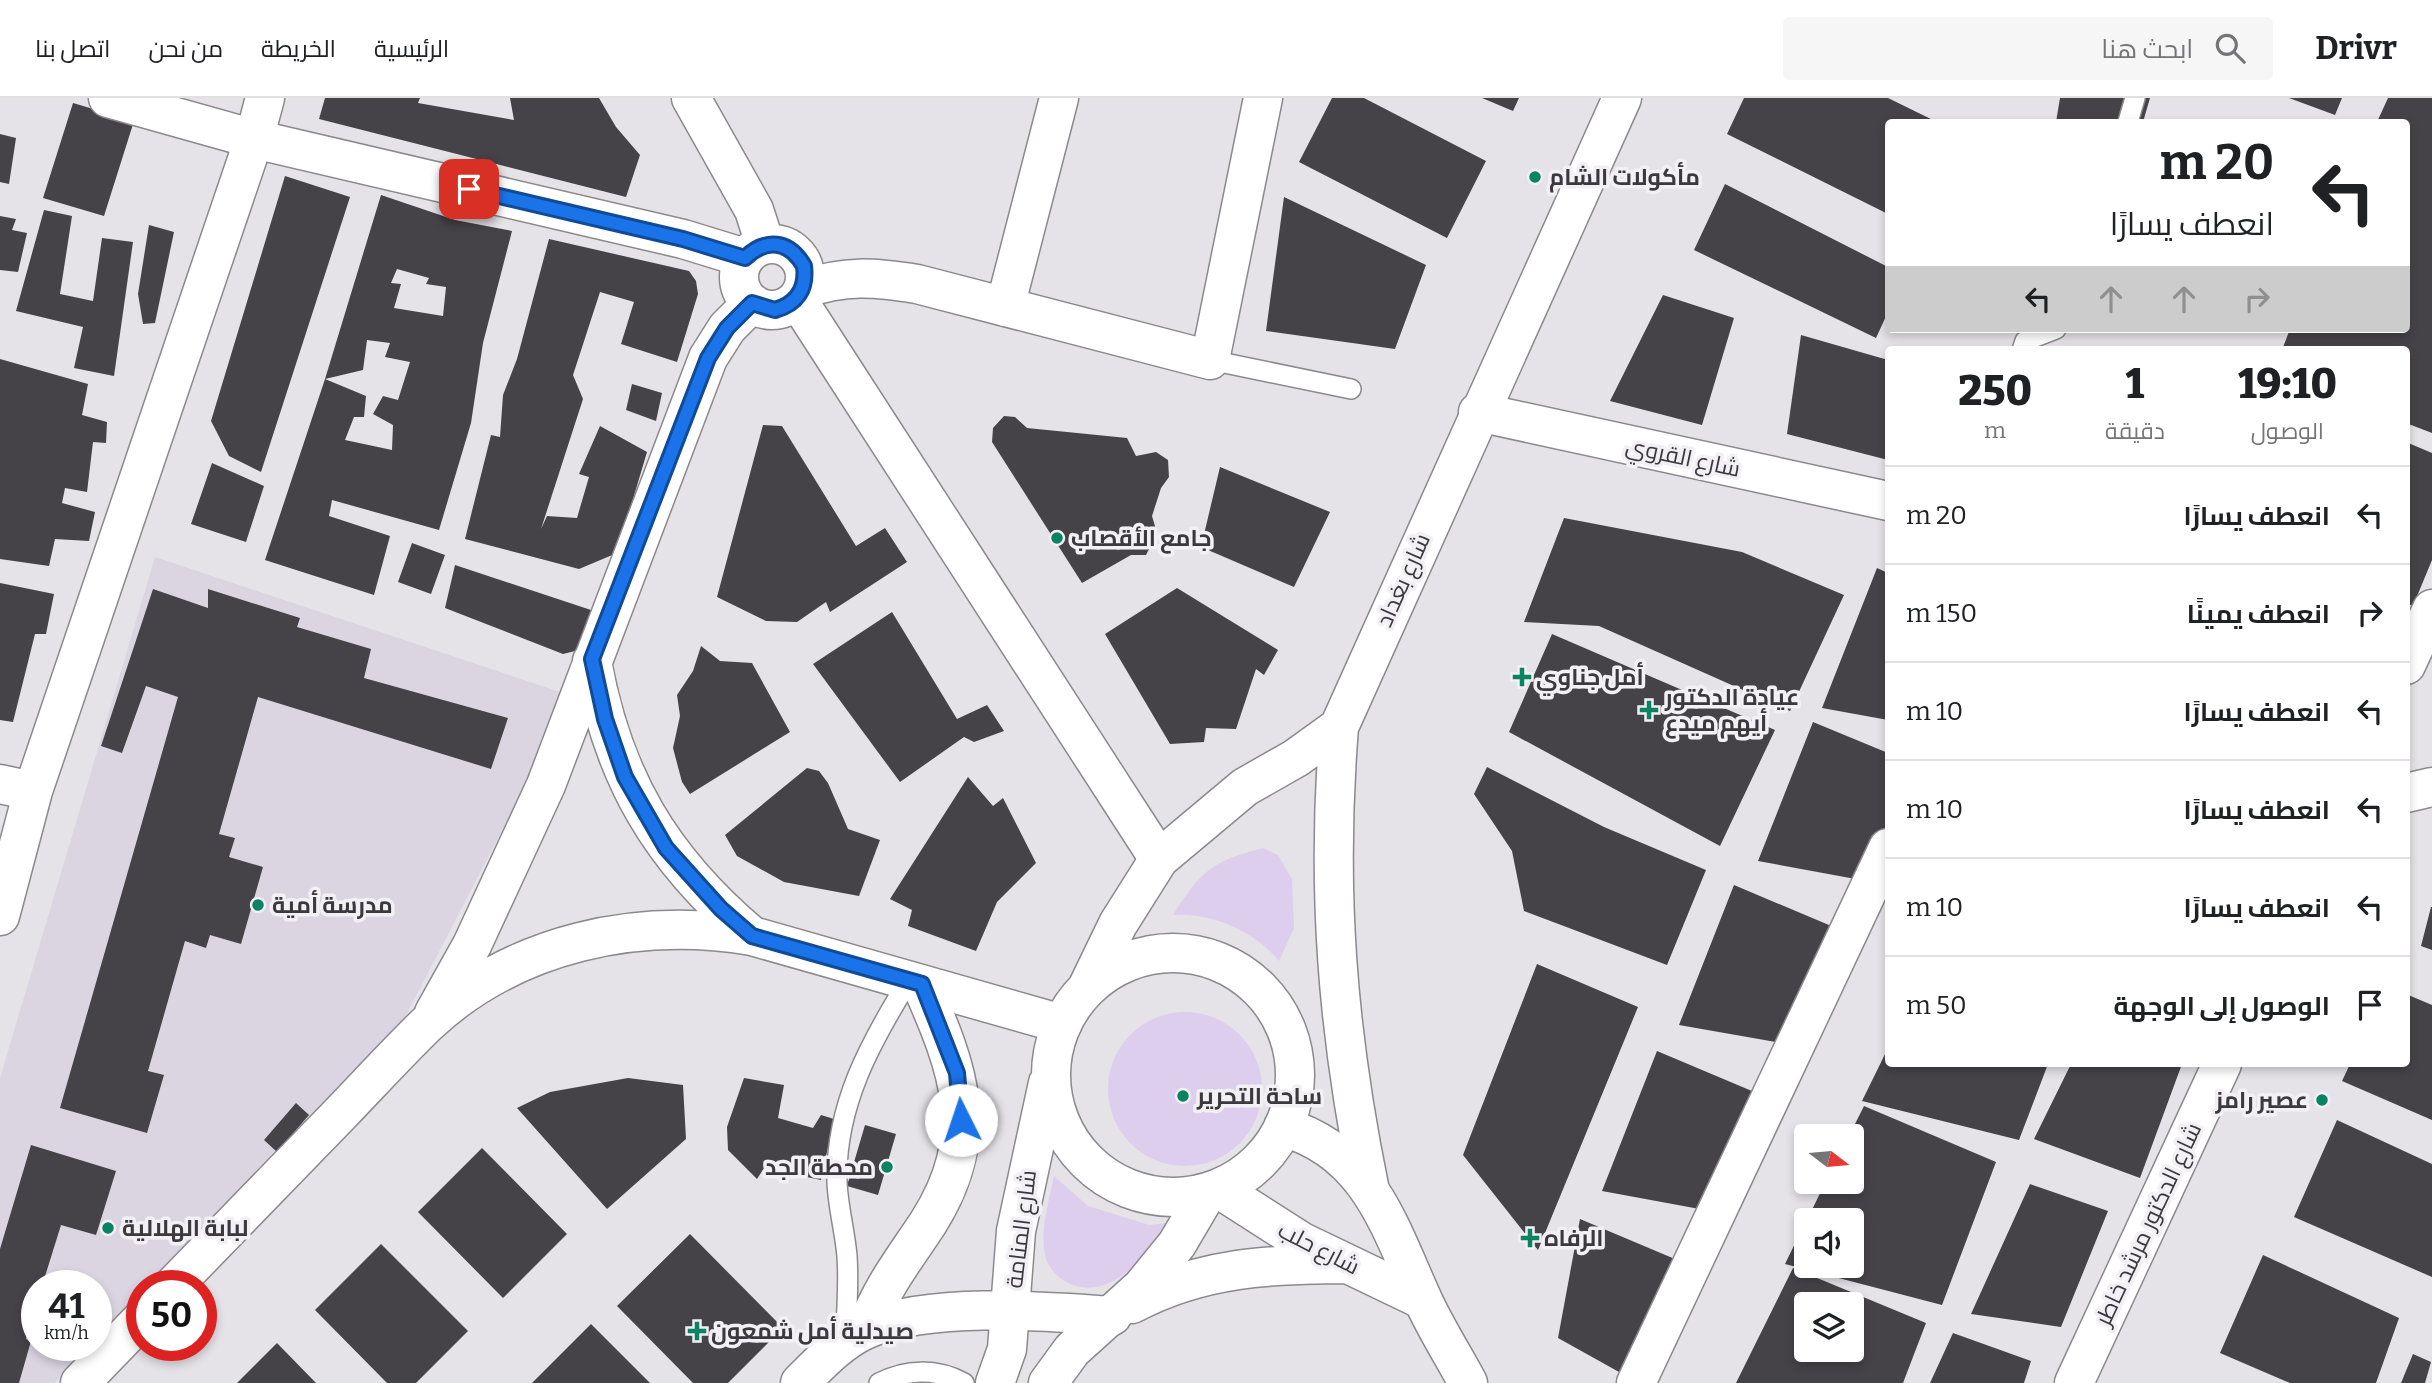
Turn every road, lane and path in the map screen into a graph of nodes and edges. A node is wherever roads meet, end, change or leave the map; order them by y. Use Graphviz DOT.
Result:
graph roads {
  1 [pos="108,98"];
  2 [pos="265,98"];
  3 [pos="691,98"];
  4 [pos="1059,98"];
  5 [pos="1263,98"];
  6 [pos="1622,98"];
  7 [pos="2135,98"];
  8 [pos="2129,119"];
  9 [pos="254,139"];
  10 [pos="755,251"];
  11 [pos="800,294"];
  12 [pos="752,303"];
  13 [pos="1004,307"];
  14 [pos="2046,333"];
  15 [pos="2023,346"];
  16 [pos="1210,360"];
  17 [pos="1351,389"];
  18 [pos="1478,412"];
  19 [pos="1885,500"];
  20 [pos="2422,613"];
  21 [pos="2410,652"];
  22 [pos="592,659"];
  23 [pos="1339,726"];
  24 [pos="2432,787"];
  25 [pos="16,788"];
  26 [pos="2410,792"];
  27 [pos="1885,854"];
  28 [pos="1159,859"];
  29 [pos="0,916"];
  30 [pos="752,936"];
  31 [pos="915,982"];
  32 [pos="1088,986"];
  33 [pos="429,1023"];
  34 [pos="1062,1024"];
  35 [pos="2221,1067"];
  36 [pos="1050,1074"];
  37 [pos="1283,1127"];
  38 [pos="1213,1191"];
  39 [pos="1370,1191"];
  40 [pos="1348,1264"];
  41 [pos="189,1270"];
  42 [pos="1423,1300"];
  43 [pos="1011,1309"];
  44 [pos="1112,1315"];
  45 [pos="126,1335"];
  46 [pos="855,1336"];
  47 [pos="79,1383"];
  48 [pos="800,1383"];
  49 [pos="879,1383"];
  50 [pos="964,1383"];
  51 [pos="995,1383"];
  52 [pos="1048,1383"];
  53 [pos="1468,1383"];
  54 [pos="1636,1383"];
  55 [pos="2074,1383"];
  1 -- 9 [label="main road"];
  2 -- 9 [label="main road"];
  3 -- 10 [label="main road"];
  4 -- 13 [label="main road"];
  5 -- 16 [label="main road"];
  6 -- 18 [label="main road, شارع بغداد"];
  7 -- 8 [label="lane"];
  9 -- 10 [label="main road"];
  9 -- 25 [label="main road"];
  10 -- 11 [label="main road"];
  10 -- 12 [label="main road"];
  11 -- 12 [label="main road"];
  11 -- 13 [label="main road"];
  11 -- 28 [label="main road"];
  12 -- 22 [label="main road"];
  13 -- 16 [label="main road"];
  14 -- 15 [label="lane"];
  16 -- 17 [label="lane"];
  18 -- 19 [label="main road, شارع القروي"];
  18 -- 23 [label="main road, شارع بغداد"];
  20 -- 21 [label="main road"];
  22 -- 30 [label="main road"];
  22 -- 33 [label="main road"];
  23 -- 28 [label="main road, شارع بغداد"];
  23 -- 39 [label="main road"];
  24 -- 26 [label="main road"];
  25 -- 29 [label="main road"];
  27 -- 54 [label="main road"];
  28 -- 32 [label="main road, شارع بغداد"];
  30 -- 31 [label="main road"];
  30 -- 33 [label="main road"];
  31 -- 34 [label="main road"];
  31 -- 46 [label="lane"];
  31 -- 46 [label="main road"];
  32 -- 34 [label="main road"];
  32 -- 37 [label="main road"];
  33 -- 41 [label="main road"];
  34 -- 36 [label="main road"];
  35 -- 55 [label="main road, شارع الدكتور مرشد خاطر"];
  36 -- 38 [label="main road"];
  36 -- 43 [label="main road, شارع المنامة"];
  37 -- 38 [label="main road"];
  37 -- 39 [label="main road"];
  38 -- 40 [label="main road, شارع حلب"];
  38 -- 44 [label="main road"];
  39 -- 42 [label="main road"];
  40 -- 42 [label="main road, شارع حلب"];
  40 -- 44 [label="main road"];
  42 -- 53 [label="main road"];
  43 -- 44 [label="main road"];
  43 -- 46 [label="main road"];
  43 -- 51 [label="main road, شارع المنامة"];
  44 -- 52 [label="main road"];
  45 -- 47 [label="main road"];
  46 -- 48 [label="main road"];
  49 -- 50 [label="lane"];
}
